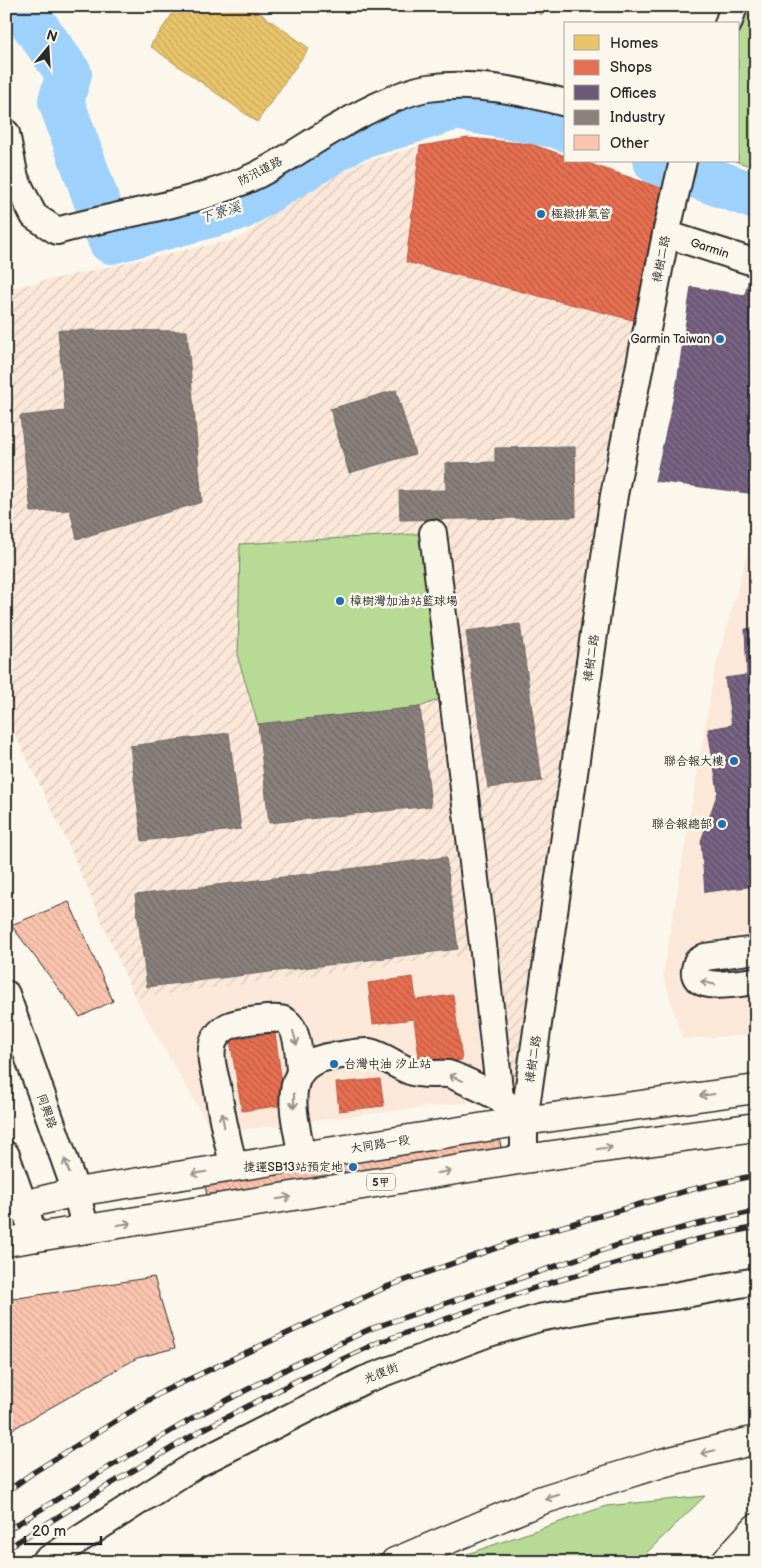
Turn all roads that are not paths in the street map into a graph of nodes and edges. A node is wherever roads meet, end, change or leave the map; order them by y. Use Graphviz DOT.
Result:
graph roads {
  1 [pos="734,6"];
  2 [pos="729,22"];
  3 [pos="564,102"];
  4 [pos="6,133"];
  5 [pos="684,162"];
  6 [pos="666,234"];
  7 [pos="753,262"];
  8 [pos="432,533"];
  9 [pos="756,950"];
  10 [pos="756,981"];
  11 [pos="6,994"];
  12 [pos="300,1072"];
  13 [pos="756,1089"];
  14 [pos="500,1098"];
  15 [pos="524,1121"];
  16 [pos="756,1127"];
  17 [pos="6,1155"];
  18 [pos="302,1157"];
  19 [pos="524,1159"];
  20 [pos="234,1167"];
  21 [pos="76,1192"];
  22 [pos="15,1206"];
  23 [pos="86,1230"];
  24 [pos="35,1238"];
  25 [pos="6,1242"];
  26 [pos="756,1280"];
  27 [pos="756,1440"];
  28 [pos="756,1528"];
  29 [pos="44,1562"];
  30 [pos="395,1562"];
  31 [pos="725,1562"];
  1 -- 2 [label="street"];
  3 -- 4 [label="street, 防汛道路"];
  5 -- 6 [label="street, 樟樹二路"];
  6 -- 7 [label="street, Garmin"];
  6 -- 15 [label="street, 樟樹二路"];
  8 -- 14 [label="street"];
  10 -- 9 [label="street, one-way"];
  21 -- 11 [label="street, 同興路, one-way"];
  14 -- 12 [label="street, one-way"];
  12 -- 18 [label="street, one-way"];
  20 -- 12 [label="street, one-way"];
  13 -- 15 [label="main road, 大同路一段, one-way"];
  14 -- 15 [label="street"];
  15 -- 18 [label="main road, 大同路一段"];
  15 -- 19 [label="street, 樟樹二路"];
  19 -- 16 [label="main road, 5甲, one-way"];
  17 -- 22 [label="street"];
  18 -- 20 [label="main road, 大同路一段"];
  23 -- 19 [label="main road, 5甲, one-way"];
  20 -- 21 [label="main road, 大同路一段, one-way"];
  21 -- 22 [label="main road, 大同路一段"];
  21 -- 23 [label="street, 同興路"];
  22 -- 24 [label="street"];
  23 -- 24 [label="main road, 5甲"];
  24 -- 25 [label="main road, 5甲"];
  26 -- 29 [label="street, 光復街"];
  27 -- 30 [label="main road, one-way"];
  28 -- 31 [label="main road"];
}
